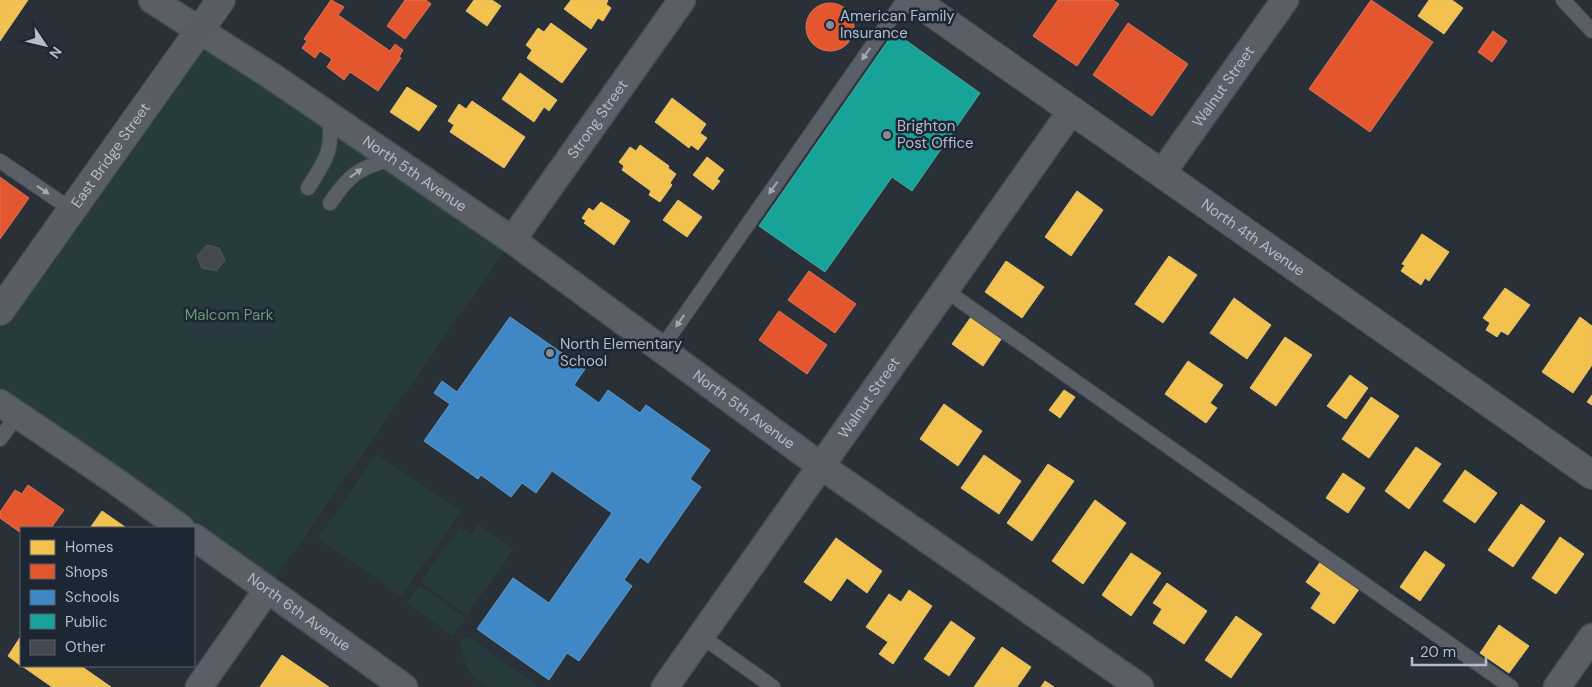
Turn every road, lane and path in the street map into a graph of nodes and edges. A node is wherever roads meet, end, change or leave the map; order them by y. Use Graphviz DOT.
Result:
graph roads {
  1 [pos="152,0"];
  2 [pos="221,0"];
  3 [pos="682,0"];
  4 [pos="904,0"];
  5 [pos="914,0"];
  6 [pos="1285,0"];
  7 [pos="1563,0"];
  8 [pos="200,29"];
  9 [pos="1592,31"];
  10 [pos="1072,110"];
  11 [pos="330,116"];
  12 [pos="393,159"];
  13 [pos="0,161"];
  14 [pos="1162,172"];
  15 [pos="308,188"];
  16 [pos="330,203"];
  17 [pos="72,210"];
  18 [pos="512,240"];
  19 [pos="945,290"];
  20 [pos="0,311"];
  21 [pos="661,349"];
  22 [pos="9,409"];
  23 [pos="0,439"];
  24 [pos="821,466"];
  25 [pos="1592,475"];
  26 [pos="180,527"];
  27 [pos="195,538"];
  28 [pos="267,590"];
  29 [pos="701,636"];
  30 [pos="1592,637"];
  31 [pos="199,687"];
  32 [pos="404,687"];
  33 [pos="665,687"];
  34 [pos="773,687"];
  35 [pos="1140,687"];
  36 [pos="1511,687"];
  37 [pos="1557,687"];
  1 -- 8 [label="street, North 5th Avenue"];
  2 -- 8 [label="main road, East Bridge Street"];
  3 -- 18 [label="street, Strong Street"];
  4 -- 21 [label="lane, one-way"];
  5 -- 10 [label="street, North 4th Avenue"];
  6 -- 14 [label="street, Walnut Street"];
  7 -- 9 [label="lane"];
  8 -- 11 [label="street, North 5th Avenue"];
  8 -- 17 [label="main road, East Bridge Street"];
  10 -- 14 [label="street, North 4th Avenue"];
  10 -- 19 [label="street, Walnut Street"];
  11 -- 12 [label="street, North 5th Avenue"];
  11 -- 15 [label="lane"];
  16 -- 12 [label="lane, one-way"];
  12 -- 18 [label="street, North 5th Avenue"];
  13 -- 17 [label="lane, one-way"];
  14 -- 25 [label="street, North 4th Avenue"];
  17 -- 20 [label="main road, East Bridge Street"];
  18 -- 21 [label="street, North 5th Avenue"];
  19 -- 24 [label="street, Walnut Street"];
  19 -- 36 [label="lane"];
  21 -- 24 [label="street, North 5th Avenue"];
  22 -- 23 [label="lane"];
  22 -- 26 [label="street"];
  24 -- 29 [label="street, Walnut Street"];
  24 -- 35 [label="street, North 5th Avenue"];
  27 -- 28 [label="street, North 6th Avenue"];
  28 -- 31 [label="street"];
  28 -- 32 [label="street, North 6th Avenue"];
  29 -- 33 [label="street, Walnut Street"];
  29 -- 34 [label="lane"];
  30 -- 37 [label="street"];
}
